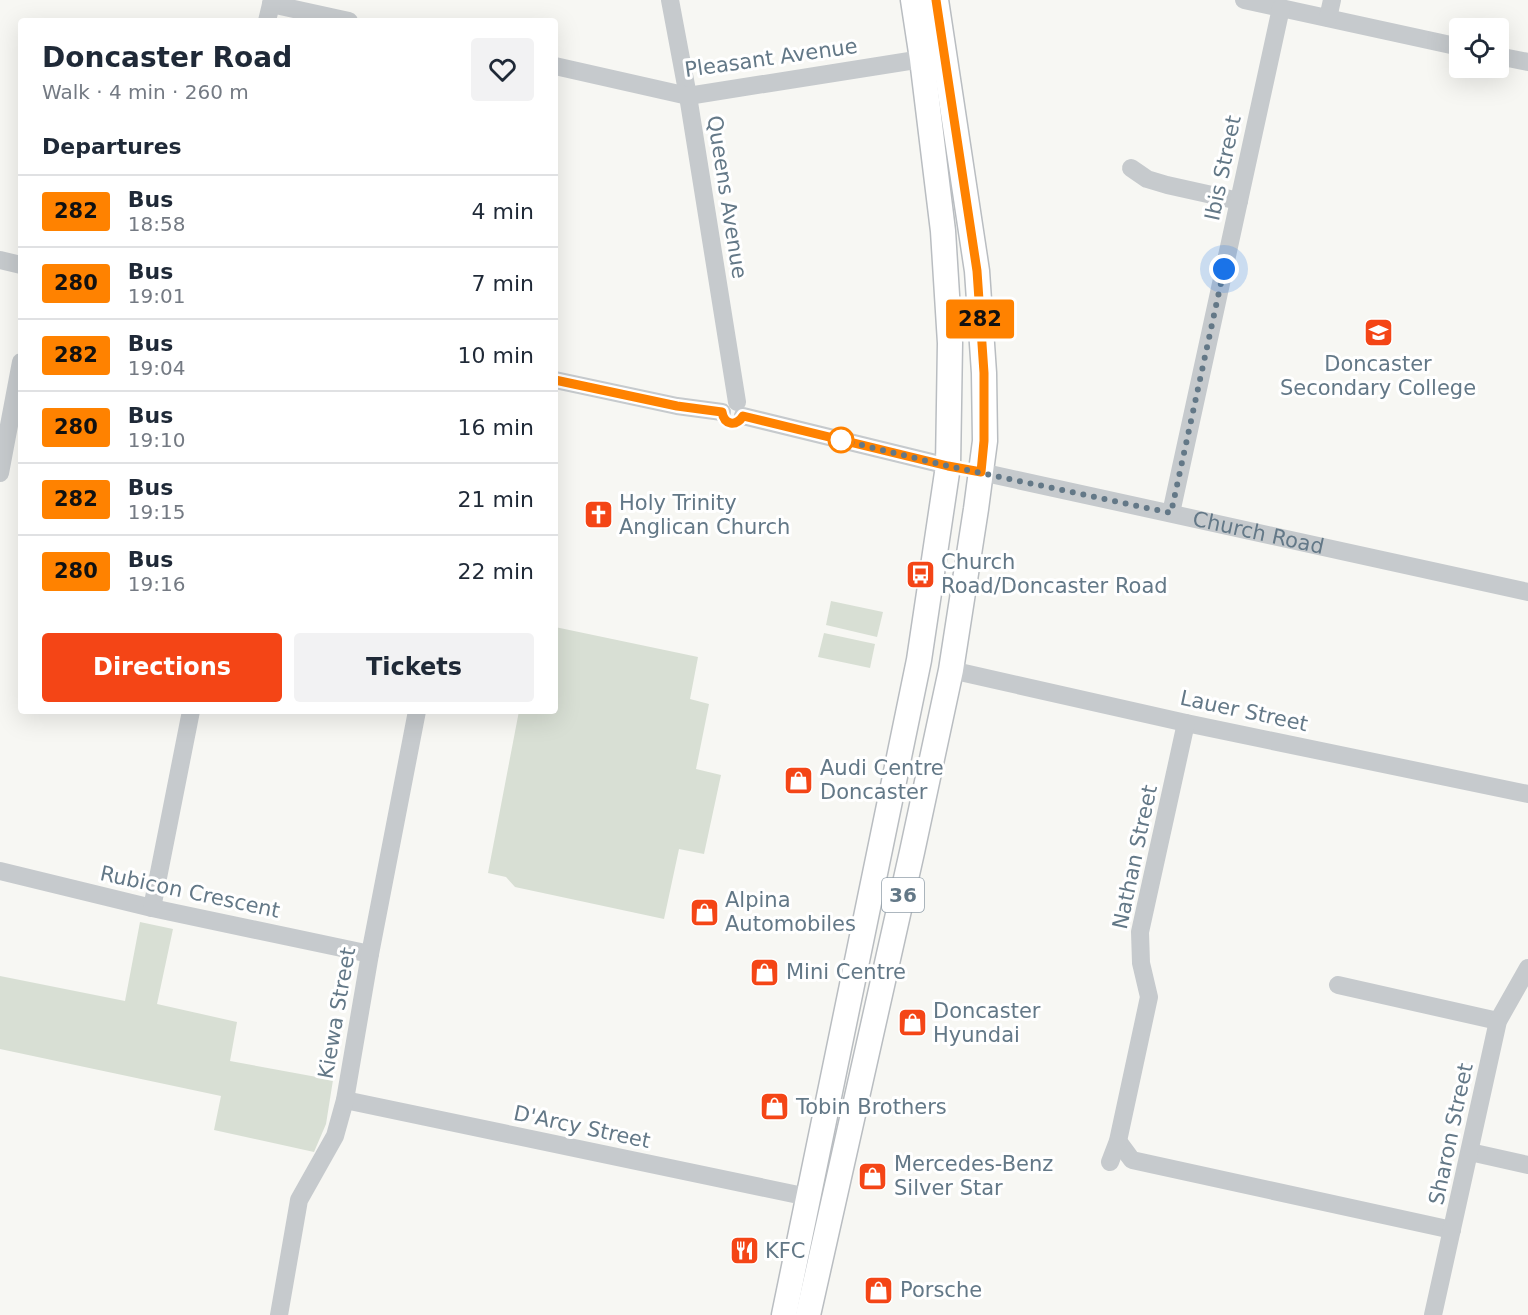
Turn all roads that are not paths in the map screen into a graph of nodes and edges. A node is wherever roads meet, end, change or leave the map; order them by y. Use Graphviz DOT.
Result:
graph roads {
  1 [pos="670,0"];
  2 [pos="913,0"];
  3 [pos="936,0"];
  4 [pos="1244,0"];
  5 [pos="1332,0"];
  6 [pos="270,8"];
  7 [pos="1281,8"];
  8 [pos="331,18"];
  9 [pos="1328,18"];
  10 [pos="1449,45"];
  11 [pos="1509,58"];
  12 [pos="922,59"];
  13 [pos="1528,62"];
  14 [pos="558,67"];
  15 [pos="688,96"];
  16 [pos="1131,168"];
  17 [pos="1239,201"];
  18 [pos="0,260"];
  19 [pos="18,264"];
  20 [pos="18,378"];
  21 [pos="558,381"];
  22 [pos="734,410"];
  23 [pos="948,466"];
  24 [pos="981,472"];
  25 [pos="0,473"];
  26 [pos="1171,513"];
  27 [pos="1528,592"];
  28 [pos="951,670"];
  29 [pos="190,714"];
  30 [pos="416,714"];
  31 [pos="1186,723"];
  32 [pos="1528,794"];
  33 [pos="882,846"];
  34 [pos="912,852"];
  35 [pos="0,871"];
  36 [pos="152,908"];
  37 [pos="370,954"];
  38 [pos="1528,968"];
  39 [pos="1338,985"];
  40 [pos="1498,1021"];
  41 [pos="345,1101"];
  42 [pos="1118,1141"];
  43 [pos="1470,1152"];
  44 [pos="1110,1161"];
  45 [pos="1528,1165"];
  46 [pos="808,1197"];
  47 [pos="1452,1230"];
  48 [pos="279,1315"];
  49 [pos="784,1315"];
  50 [pos="808,1315"];
  51 [pos="1433,1315"];
  1 -- 15 [label="street, Queens Avenue"];
  2 -- 12 [label="main road, 36"];
  3 -- 24 [label="main road, 36"];
  4 -- 7 [label="street"];
  5 -- 9 [label="street"];
  6 -- 8 [label="street"];
  7 -- 9 [label="street"];
  7 -- 17 [label="street, Ibis Street"];
  9 -- 10 [label="street"];
  11 -- 13 [label="street"];
  12 -- 15 [label="street, Pleasant Avenue"];
  12 -- 23 [label="main road, 36"];
  14 -- 15 [label="street, Pleasant Avenue"];
  15 -- 22 [label="street, Queens Avenue"];
  16 -- 17 [label="street"];
  17 -- 26 [label="street, Ibis Street"];
  18 -- 19 [label="street"];
  20 -- 25 [label="street"];
  21 -- 22 [label="street, Church Road"];
  22 -- 23 [label="street, Church Road"];
  23 -- 24 [label="main road, Church Road"];
  23 -- 33 [label="main road, 36"];
  24 -- 26 [label="street, Church Road"];
  24 -- 28 [label="main road, 36"];
  26 -- 27 [label="street, Church Road"];
  28 -- 31 [label="street, Lauer Street"];
  28 -- 34 [label="main road, 36"];
  29 -- 36 [label="street"];
  30 -- 37 [label="street, Kiewa Street"];
  31 -- 32 [label="street, Lauer Street"];
  31 -- 42 [label="street, Nathan Street"];
  33 -- 34 [label="main road"];
  33 -- 46 [label="main road, 36"];
  34 -- 50 [label="main road, 36"];
  35 -- 36 [label="street, Rubicon Crescent"];
  36 -- 37 [label="street, Rubicon Crescent"];
  37 -- 41 [label="street, Kiewa Street"];
  38 -- 40 [label="street, Sharon Street"];
  39 -- 40 [label="street"];
  40 -- 43 [label="street, Sharon Street"];
  41 -- 46 [label="street, D'Arcy Street"];
  41 -- 48 [label="street, Kiewa Street"];
  42 -- 44 [label="street, Nathan Street"];
  42 -- 47 [label="street"];
  43 -- 45 [label="street"];
  43 -- 47 [label="street, Sharon Street"];
  46 -- 49 [label="main road, 36"];
  47 -- 51 [label="street, Sharon Street"];
}
